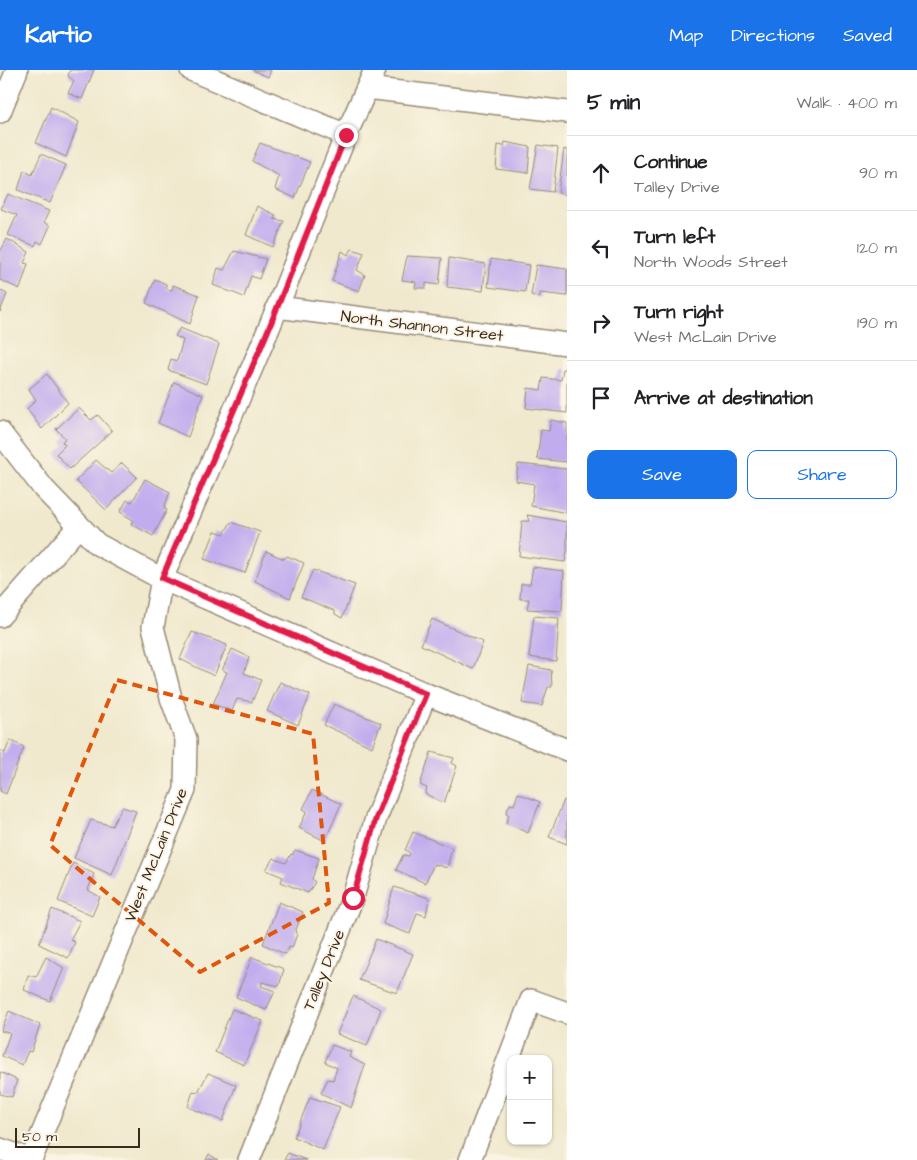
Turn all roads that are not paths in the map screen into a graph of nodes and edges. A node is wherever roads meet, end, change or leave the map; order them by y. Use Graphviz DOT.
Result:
graph roads {
  1 [pos="17,70"];
  2 [pos="191,70"];
  3 [pos="371,79"];
  4 [pos="0,112"];
  5 [pos="567,112"];
  6 [pos="346,135"];
  7 [pos="277,308"];
  8 [pos="567,344"];
  9 [pos="0,432"];
  10 [pos="79,526"];
  11 [pos="162,578"];
  12 [pos="0,616"];
  13 [pos="426,694"];
  14 [pos="567,750"];
  15 [pos="567,1013"];
  16 [pos="0,1149"];
  17 [pos="31,1160"];
  18 [pos="248,1160"];
  19 [pos="470,1160"];
  1 -- 4 [label="street"];
  2 -- 6 [label="street"];
  3 -- 5 [label="street"];
  3 -- 6 [label="street, West McLain Drive"];
  6 -- 7 [label="street, West McLain Drive"];
  7 -- 8 [label="street, North Shannon Street"];
  7 -- 11 [label="street, West McLain Drive"];
  9 -- 10 [label="street"];
  10 -- 11 [label="street"];
  10 -- 12 [label="street"];
  11 -- 13 [label="street"];
  11 -- 17 [label="street, West McLain Drive"];
  13 -- 14 [label="street"];
  13 -- 18 [label="street, Talley Drive"];
  15 -- 19 [label="street"];
  16 -- 17 [label="street"];
}
